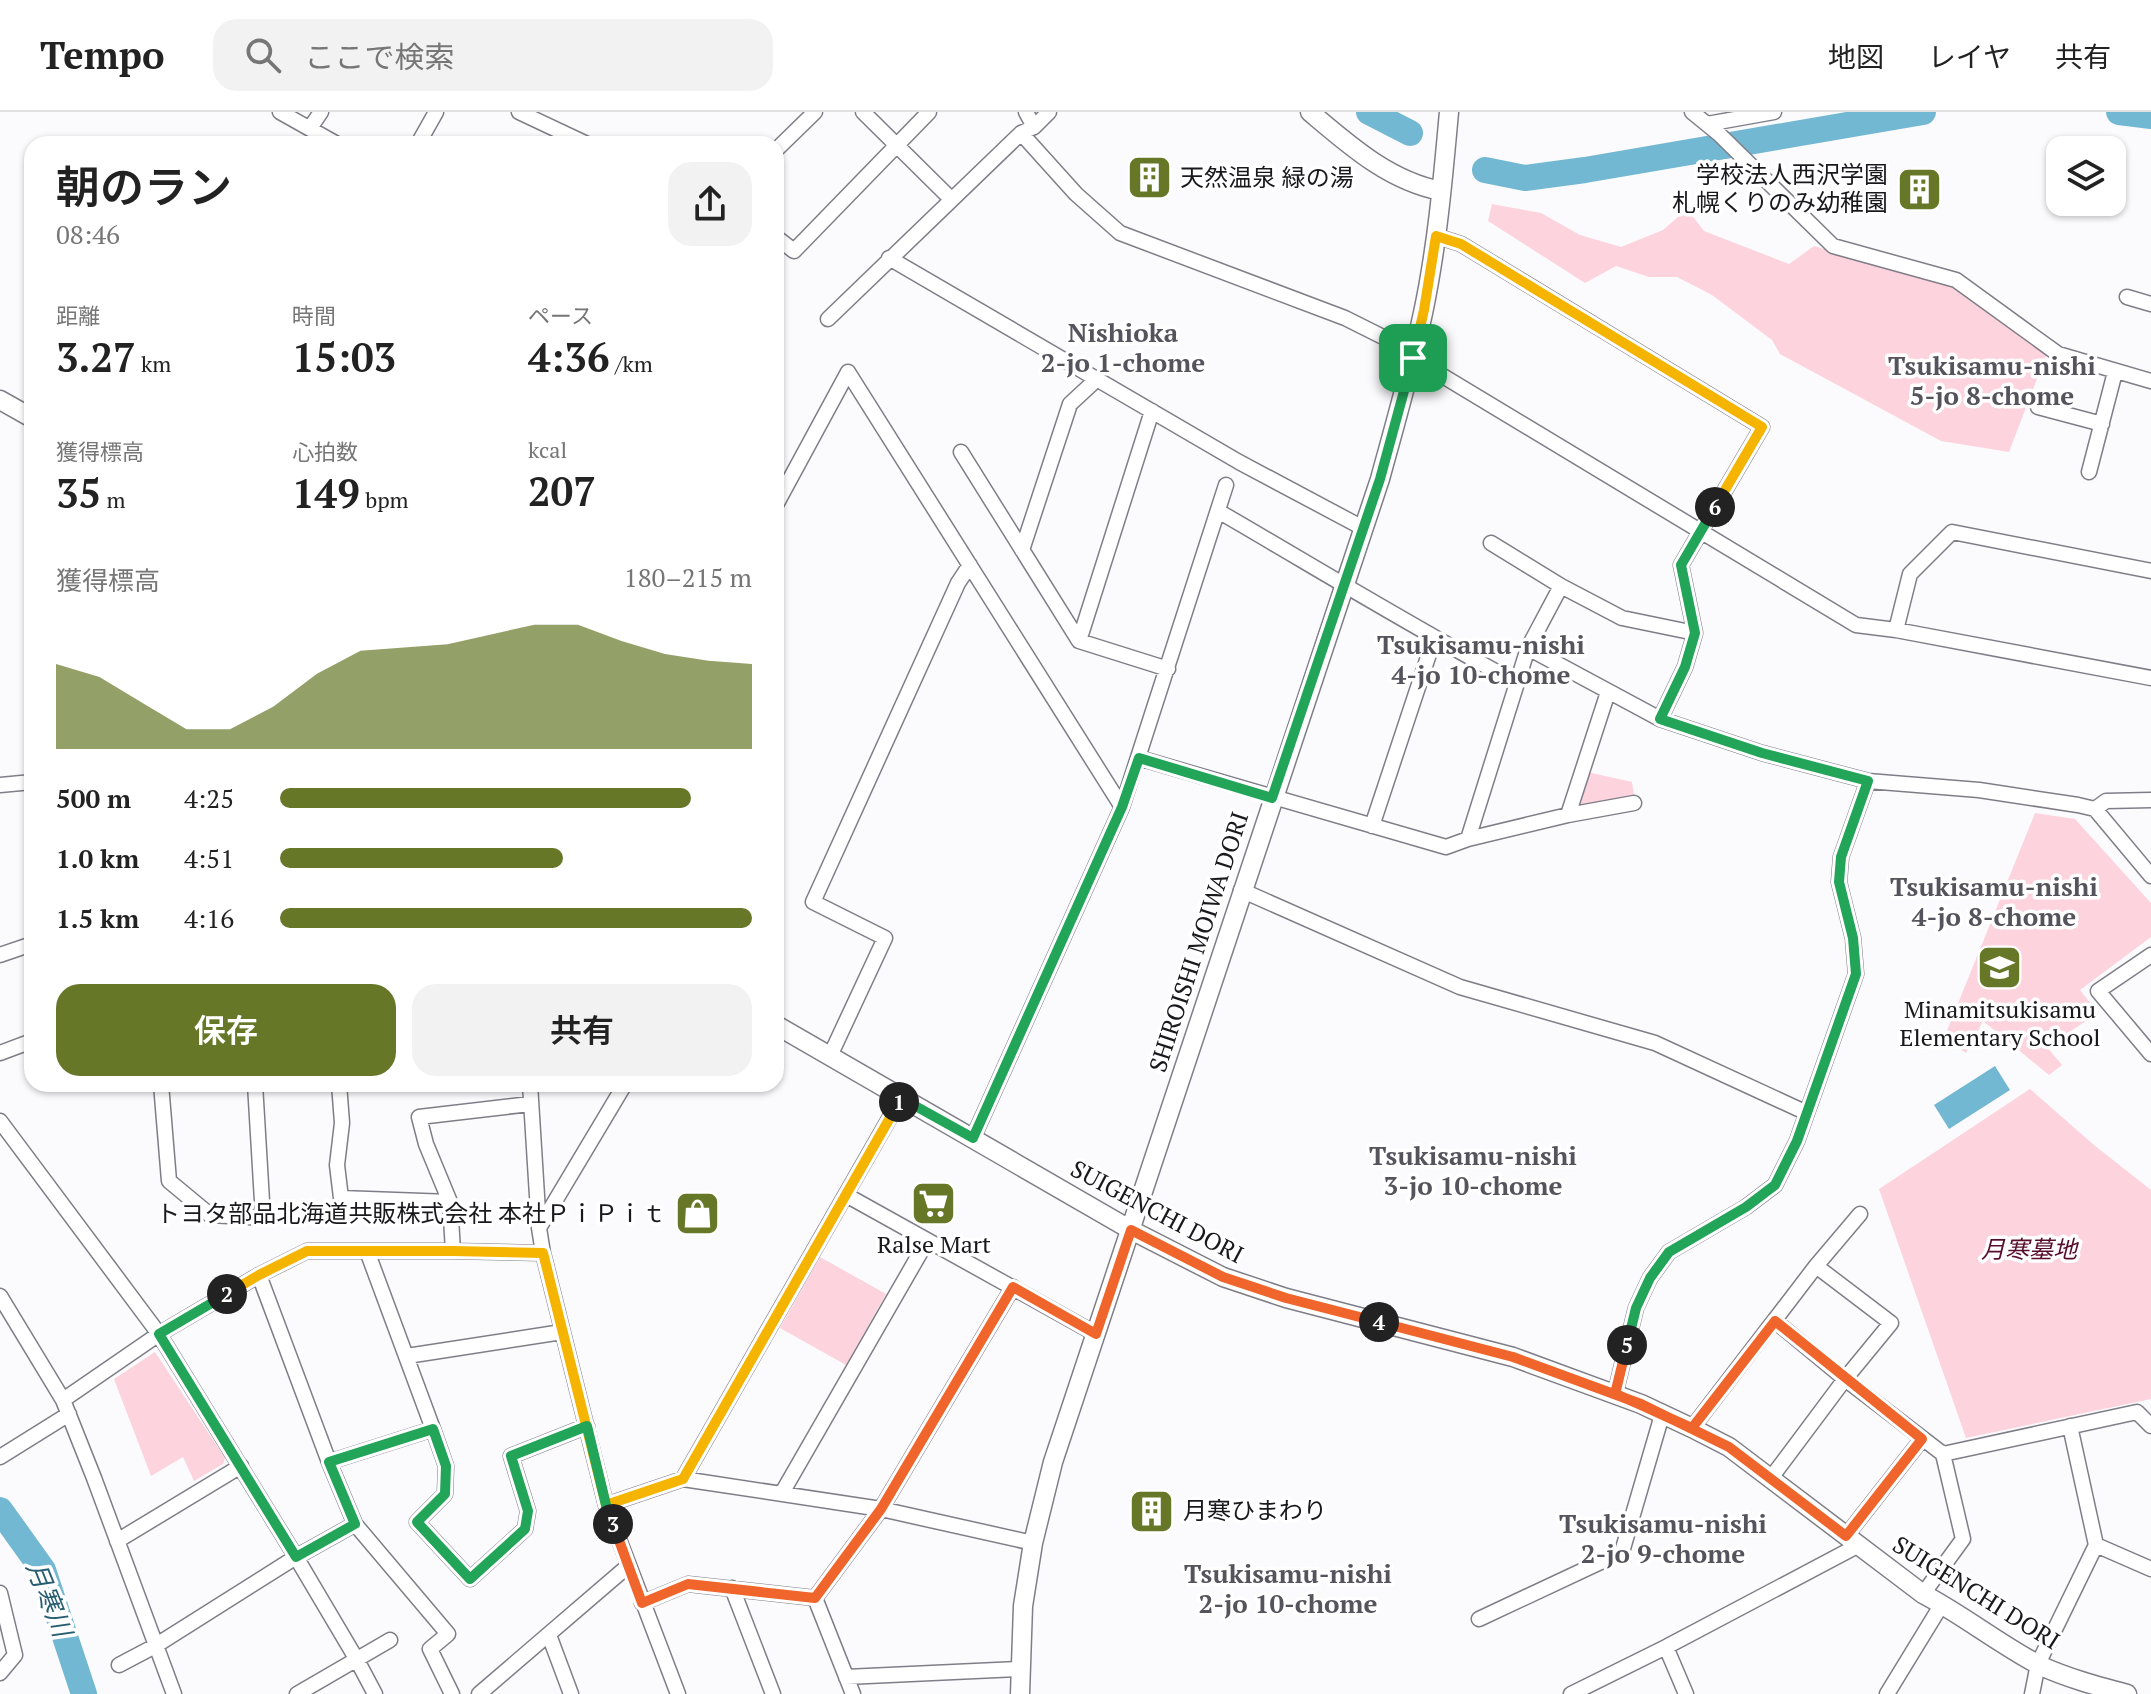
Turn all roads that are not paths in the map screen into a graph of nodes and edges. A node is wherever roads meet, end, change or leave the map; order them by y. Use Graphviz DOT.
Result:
graph roads {
  1 [pos="280,112"];
  2 [pos="321,112"];
  3 [pos="436,112"];
  4 [pos="519,112"];
  5 [pos="815,112"];
  6 [pos="863,112"];
  7 [pos="929,112"];
  8 [pos="1026,112"];
  9 [pos="1049,112"];
  10 [pos="1310,112"];
  11 [pos="1449,112"];
  12 [pos="1692,112"];
  13 [pos="1774,112"];
  14 [pos="310,128"];
  15 [pos="1713,129"];
  16 [pos="1028,130"];
  17 [pos="324,136"];
  18 [pos="422,136"];
  19 [pos="570,136"];
  20 [pos="784,142"];
  21 [pos="896,144"];
  22 [pos="1441,191"];
  23 [pos="951,199"];
  24 [pos="1436,236"];
  25 [pos="784,243"];
  26 [pos="889,258"];
  27 [pos="2127,297"];
  28 [pos="2151,304"];
  29 [pos="828,319"];
  30 [pos="1413,358"];
  31 [pos="2115,372"];
  32 [pos="1097,379"];
  33 [pos="2151,381"];
  34 [pos="0,400"];
  35 [pos="2038,407"];
  36 [pos="1152,411"];
  37 [pos="24,414"];
  38 [pos="2102,424"];
  39 [pos="961,452"];
  40 [pos="2089,472"];
  41 [pos="1226,485"];
  42 [pos="784,486"];
  43 [pos="1218,511"];
  44 [pos="1363,528"];
  45 [pos="1701,531"];
  46 [pos="1491,543"];
  47 [pos="1022,550"];
  48 [pos="970,565"];
  49 [pos="2151,571"];
  50 [pos="1344,584"];
  51 [pos="1561,586"];
  52 [pos="1896,630"];
  53 [pos="1695,633"];
  54 [pos="1434,639"];
  55 [pos="1079,641"];
  56 [pos="1528,648"];
  57 [pos="1168,669"];
  58 [pos="2151,678"];
  59 [pos="1517,683"];
  60 [pos="1608,692"];
  61 [pos="1660,719"];
  62 [pos="1139,758"];
  63 [pos="1868,781"];
  64 [pos="24,783"];
  65 [pos="0,785"];
  66 [pos="1272,798"];
  67 [pos="2151,800"];
  68 [pos="1634,803"];
  69 [pos="1122,807"];
  70 [pos="2095,809"];
  71 [pos="1568,815"];
  72 [pos="1372,826"];
  73 [pos="1468,839"];
  74 [pos="2151,876"];
  75 [pos="1241,890"];
  76 [pos="24,947"];
  77 [pos="0,955"];
  78 [pos="2151,955"];
  79 [pos="784,1030"];
  80 [pos="24,1044"];
  81 [pos="0,1053"];
  82 [pos="2151,1054"];
  83 [pos="830,1056"];
  84 [pos="162,1092"];
  85 [pos="255,1092"];
  86 [pos="340,1092"];
  87 [pos="530,1092"];
  88 [pos="620,1092"];
  89 [pos="901,1098"];
  90 [pos="530,1104"];
  91 [pos="1807,1113"];
  92 [pos="0,1121"];
  93 [pos="973,1138"];
  94 [pos="846,1195"];
  95 [pos="450,1202"];
  96 [pos="1860,1214"];
  97 [pos="539,1228"];
  98 [pos="1131,1230"];
  99 [pos="927,1241"];
  100 [pos="367,1251"];
  101 [pos="453,1251"];
  102 [pos="543,1253"];
  103 [pos="1816,1266"];
  104 [pos="259,1275"];
  105 [pos="1013,1287"];
  106 [pos="0,1296"];
  107 [pos="1775,1321"];
  108 [pos="562,1332"];
  109 [pos="159,1334"];
  110 [pos="1096,1334"];
  111 [pos="407,1356"];
  112 [pos="1845,1379"];
  113 [pos="1615,1394"];
  114 [pos="66,1407"];
  115 [pos="1662,1415"];
  116 [pos="587,1426"];
  117 [pos="2070,1426"];
  118 [pos="2151,1426"];
  119 [pos="1692,1428"];
  120 [pos="433,1429"];
  121 [pos="1922,1439"];
  122 [pos="1943,1454"];
  123 [pos="0,1457"];
  124 [pos="329,1462"];
  125 [pos="241,1466"];
  126 [pos="1771,1478"];
  127 [pos="683,1479"];
  128 [pos="782,1493"];
  129 [pos="606,1505"];
  130 [pos="881,1509"];
  131 [pos="355,1524"];
  132 [pos="117,1541"];
  133 [pos="1852,1541"];
  134 [pos="1033,1543"];
  135 [pos="2096,1545"];
  136 [pos="296,1557"];
  137 [pos="628,1566"];
  138 [pos="2151,1569"];
  139 [pos="732,1588"];
  140 [pos="0,1593"];
  141 [pos="1923,1594"];
  142 [pos="815,1598"];
  143 [pos="642,1603"];
  144 [pos="1942,1604"];
  145 [pos="1479,1619"];
  146 [pos="549,1635"];
  147 [pos="390,1640"];
  148 [pos="155,1646"];
  149 [pos="1666,1647"];
  150 [pos="357,1660"];
  151 [pos="2038,1664"];
  152 [pos="119,1665"];
  153 [pos="1020,1669"];
  154 [pos="0,1673"];
  155 [pos="846,1677"];
  156 [pos="174,1694"];
  157 [pos="297,1694"];
  158 [pos="375,1694"];
  159 [pos="452,1694"];
  160 [pos="479,1694"];
  161 [pos="571,1694"];
  162 [pos="678,1694"];
  163 [pos="773,1694"];
  164 [pos="853,1694"];
  165 [pos="1020,1694"];
  166 [pos="1571,1694"];
  167 [pos="1686,1694"];
  168 [pos="1887,1694"];
  169 [pos="2032,1694"];
  170 [pos="2127,1694"];
  1 -- 14 [label="street"];
  2 -- 14 [label="street"];
  3 -- 18 [label="street"];
  4 -- 19 [label="street"];
  5 -- 20 [label="street"];
  6 -- 21 [label="street"];
  7 -- 21 [label="street"];
  8 -- 16 [label="street"];
  9 -- 16 [label="street"];
  10 -- 22 [label="street"];
  11 -- 22 [label="street, SHIROISHI MOIWA DORI"];
  12 -- 15 [label="street"];
  13 -- 15 [label="street"];
  14 -- 17 [label="street"];
  15 -- 31 [label="street"];
  16 -- 23 [label="street"];
  16 -- 30 [label="street"];
  21 -- 23 [label="street"];
  21 -- 25 [label="street"];
  22 -- 24 [label="street, SHIROISHI MOIWA DORI"];
  23 -- 26 [label="street"];
  24 -- 30 [label="street, SHIROISHI MOIWA DORI"];
  24 -- 45 [label="street"];
  26 -- 29 [label="street"];
  26 -- 32 [label="street"];
  27 -- 28 [label="street"];
  30 -- 44 [label="street, SHIROISHI MOIWA DORI"];
  30 -- 45 [label="street"];
  31 -- 33 [label="street"];
  31 -- 38 [label="street"];
  32 -- 36 [label="street"];
  32 -- 47 [label="street"];
  34 -- 37 [label="street"];
  35 -- 38 [label="street"];
  36 -- 44 [label="street"];
  36 -- 55 [label="street"];
  38 -- 40 [label="street"];
  39 -- 47 [label="street"];
  41 -- 43 [label="street"];
  42 -- 48 [label="street"];
  43 -- 50 [label="street"];
  43 -- 57 [label="street"];
  44 -- 50 [label="street, SHIROISHI MOIWA DORI"];
  45 -- 52 [label="street"];
  45 -- 53 [label="street"];
  46 -- 51 [label="street"];
  47 -- 55 [label="street"];
  48 -- 69 [label="street"];
  48 -- 83 [label="street"];
  49 -- 52 [label="street"];
  50 -- 54 [label="street"];
  50 -- 66 [label="street, SHIROISHI MOIWA DORI"];
  51 -- 53 [label="street"];
  51 -- 56 [label="street"];
  52 -- 58 [label="street"];
  53 -- 61 [label="street"];
  54 -- 59 [label="street"];
  54 -- 72 [label="street"];
  55 -- 57 [label="street"];
  56 -- 59 [label="street"];
  56 -- 60 [label="street"];
  57 -- 62 [label="street"];
  59 -- 73 [label="street"];
  60 -- 61 [label="street"];
  60 -- 71 [label="street"];
  61 -- 63 [label="street"];
  62 -- 66 [label="street"];
  62 -- 69 [label="street"];
  63 -- 70 [label="street"];
  63 -- 91 [label="street"];
  64 -- 65 [label="street"];
  66 -- 72 [label="street"];
  66 -- 75 [label="street, SHIROISHI MOIWA DORI"];
  67 -- 70 [label="street"];
  68 -- 71 [label="street"];
  69 -- 93 [label="street"];
  70 -- 74 [label="street"];
  71 -- 73 [label="street"];
  72 -- 73 [label="street"];
  75 -- 91 [label="street"];
  75 -- 98 [label="street, SHIROISHI MOIWA DORI"];
  76 -- 77 [label="street"];
  78 -- 82 [label="street"];
  79 -- 83 [label="street, SUIGENCHI DORI"];
  80 -- 81 [label="street"];
  83 -- 89 [label="street, SUIGENCHI DORI"];
  84 -- 85 [label="street"];
  86 -- 95 [label="street"];
  87 -- 90 [label="street"];
  88 -- 97 [label="street"];
  89 -- 93 [label="street, SUIGENCHI DORI"];
  89 -- 94 [label="street"];
  90 -- 95 [label="street"];
  90 -- 97 [label="street"];
  91 -- 113 [label="street"];
  92 -- 109 [label="street"];
  93 -- 98 [label="street, SUIGENCHI DORI"];
  94 -- 99 [label="street"];
  94 -- 127 [label="street"];
  95 -- 101 [label="street"];
  96 -- 103 [label="street"];
  97 -- 102 [label="street"];
  98 -- 110 [label="street, SHIROISHI MOIWA DORI"];
  98 -- 113 [label="street, SUIGENCHI DORI"];
  99 -- 105 [label="street"];
  99 -- 128 [label="street"];
  100 -- 101 [label="street"];
  100 -- 104 [label="street"];
  100 -- 111 [label="street"];
  101 -- 102 [label="street"];
  102 -- 108 [label="street"];
  103 -- 107 [label="street"];
  103 -- 112 [label="street"];
  104 -- 109 [label="street"];
  104 -- 124 [label="street"];
  105 -- 110 [label="street"];
  105 -- 130 [label="street"];
  106 -- 114 [label="street"];
  107 -- 112 [label="street"];
  107 -- 119 [label="street"];
  108 -- 111 [label="street"];
  108 -- 116 [label="street"];
  109 -- 114 [label="street"];
  109 -- 125 [label="street"];
  110 -- 134 [label="street, SHIROISHI MOIWA DORI"];
  111 -- 120 [label="street"];
  112 -- 121 [label="street"];
  112 -- 126 [label="street"];
  113 -- 115 [label="street, SUIGENCHI DORI"];
  114 -- 123 [label="street"];
  114 -- 132 [label="street"];
  115 -- 119 [label="street, SUIGENCHI DORI"];
  115 -- 145 [label="street"];
  116 -- 120 [label="street"];
  116 -- 129 [label="street"];
  117 -- 118 [label="street"];
  117 -- 122 [label="street"];
  117 -- 135 [label="street"];
  119 -- 126 [label="street, SUIGENCHI DORI"];
  120 -- 124 [label="street"];
  121 -- 122 [label="street"];
  121 -- 133 [label="street"];
  122 -- 141 [label="street"];
  124 -- 131 [label="street"];
  125 -- 132 [label="street"];
  125 -- 136 [label="street"];
  126 -- 133 [label="street, SUIGENCHI DORI"];
  127 -- 128 [label="street"];
  127 -- 129 [label="street"];
  128 -- 130 [label="street"];
  129 -- 137 [label="street"];
  130 -- 134 [label="street"];
  130 -- 142 [label="street"];
  131 -- 136 [label="street"];
  131 -- 159 [label="street"];
  132 -- 148 [label="street"];
  133 -- 141 [label="street, SUIGENCHI DORI"];
  133 -- 149 [label="street"];
  134 -- 153 [label="street, SHIROISHI MOIWA DORI"];
  135 -- 138 [label="street"];
  135 -- 151 [label="street"];
  136 -- 148 [label="street"];
  136 -- 150 [label="street"];
  137 -- 143 [label="street"];
  137 -- 146 [label="street"];
  139 -- 142 [label="street"];
  139 -- 143 [label="street"];
  139 -- 163 [label="street"];
  140 -- 154 [label="street"];
  141 -- 144 [label="street, SUIGENCHI DORI"];
  142 -- 155 [label="street"];
  143 -- 162 [label="street"];
  144 -- 151 [label="street, SUIGENCHI DORI"];
  144 -- 168 [label="street"];
  146 -- 160 [label="street"];
  146 -- 161 [label="street"];
  147 -- 150 [label="street"];
  148 -- 152 [label="street"];
  148 -- 156 [label="street"];
  149 -- 166 [label="street"];
  149 -- 167 [label="street"];
  150 -- 157 [label="street"];
  150 -- 158 [label="street"];
  151 -- 169 [label="street"];
  151 -- 170 [label="street, SUIGENCHI DORI"];
  153 -- 155 [label="street"];
  153 -- 165 [label="street, SHIROISHI MOIWA DORI"];
  155 -- 164 [label="street"];
}
